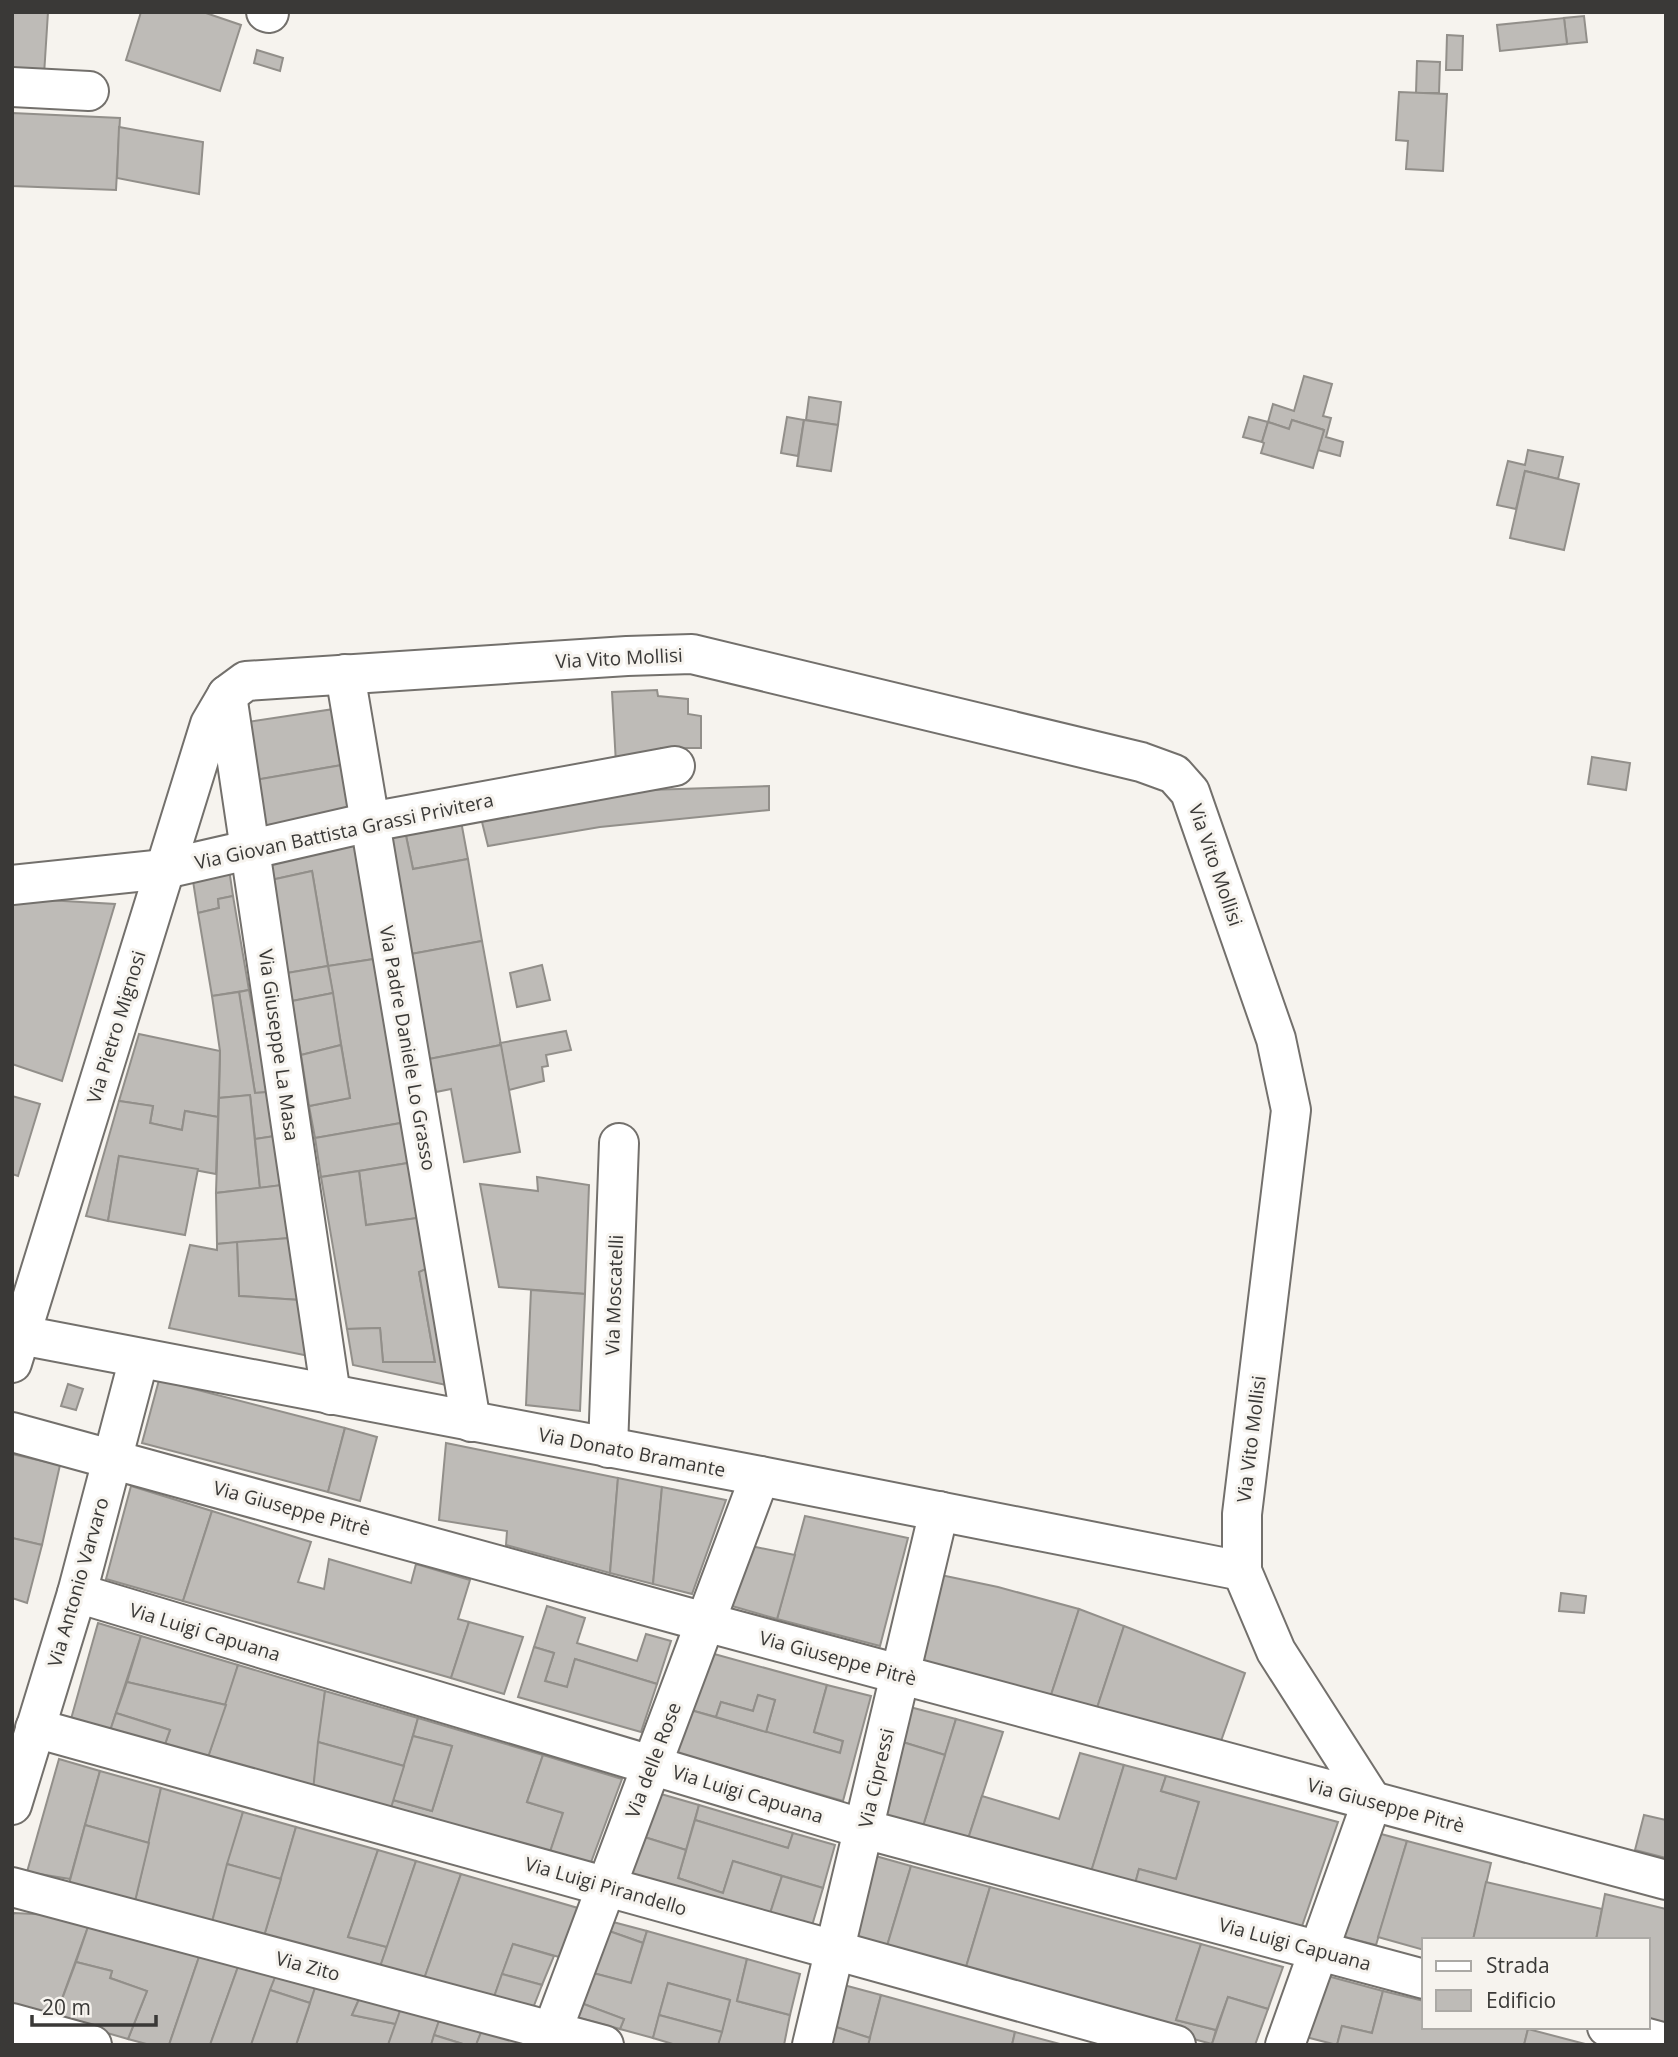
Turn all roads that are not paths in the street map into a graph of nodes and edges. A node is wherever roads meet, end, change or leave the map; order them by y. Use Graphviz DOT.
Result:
graph roads {
  1 [pos="12,87"];
  2 [pos="89,91"];
  3 [pos="345,674"];
  4 [pos="227,695"];
  5 [pos="675,766"];
  6 [pos="370,822"];
  7 [pos="250,849"];
  8 [pos="165,869"];
  9 [pos="12,885"];
  10 [pos="619,1143"];
  11 [pos="17,1349"];
  12 [pos="139,1358"];
  13 [pos="331,1395"];
  14 [pos="471,1422"];
  15 [pos="12,1432"];
  16 [pos="608,1448"];
  17 [pos="112,1458"];
  18 [pos="760,1476"];
  19 [pos="939,1511"];
  20 [pos="1242,1571"];
  21 [pos="76,1593"];
  22 [pos="705,1622"];
  23 [pos="900,1675"];
  24 [pos="35,1728"];
  25 [pos="652,1764"];
  26 [pos="1372,1801"];
  27 [pos="12,1805"];
  28 [pos="863,1829"];
  29 [pos="1666,1880"];
  30 [pos="606,1886"];
  31 [pos="12,1887"];
  32 [pos="835,1951"];
  33 [pos="1319,1951"];
  34 [pos="1422,1978"];
  35 [pos="12,2023"];
  36 [pos="1614,2029"];
  37 [pos="549,2038"];
  38 [pos="1666,2043"];
  39 [pos="92,2045"];
  40 [pos="604,2045"];
  41 [pos="812,2045"];
  42 [pos="1176,2045"];
  43 [pos="1286,2045"];
  1 -- 2 [label="street"];
  3 -- 4 [label="street, Via Vito Mollisi"];
  3 -- 6 [label="street, Via Padre Daniele Lo Grasso"];
  3 -- 20 [label="street, Via Vito Mollisi"];
  4 -- 7 [label="street, Via Giuseppe La Masa"];
  4 -- 8 [label="street, Via Pietro Mignosi"];
  5 -- 6 [label="street, Via Giovan Battista Grassi Privitera"];
  6 -- 7 [label="street, Via Giovan Battista Grassi Privitera"];
  6 -- 14 [label="street, Via Padre Daniele Lo Grasso"];
  7 -- 8 [label="street, Via Giovan Battista Grassi Privitera"];
  7 -- 13 [label="street, Via Giuseppe La Masa"];
  8 -- 9 [label="street, Via Giovan Battista Grassi Privitera"];
  8 -- 11 [label="street, Via Pietro Mignosi"];
  10 -- 16 [label="street, Via Moscatelli"];
  11 -- 12 [label="street, Via Donato Bramante"];
  12 -- 13 [label="street, Via Donato Bramante"];
  12 -- 17 [label="street, Via Antonio Varvaro"];
  13 -- 14 [label="street, Via Donato Bramante"];
  14 -- 16 [label="street, Via Donato Bramante"];
  15 -- 17 [label="street, Via Giuseppe Pitrè"];
  16 -- 18 [label="street, Via Donato Bramante"];
  17 -- 21 [label="street, Via Antonio Varvaro"];
  17 -- 22 [label="street, Via Giuseppe Pitrè"];
  18 -- 19 [label="street, Via Donato Bramante"];
  18 -- 22 [label="street, Via delle Rose"];
  19 -- 20 [label="street, Via Donato Bramante"];
  19 -- 23 [label="street, Via Cipressi"];
  20 -- 26 [label="street, Via Vito Mollisi"];
  21 -- 24 [label="street, Via Antonio Varvaro"];
  21 -- 25 [label="street, Via Luigi Capuana"];
  22 -- 23 [label="street, Via Giuseppe Pitrè"];
  22 -- 25 [label="street, Via delle Rose"];
  23 -- 26 [label="street, Via Giuseppe Pitrè"];
  23 -- 28 [label="street, Via Cipressi"];
  24 -- 27 [label="street, Via Antonio Varvaro"];
  24 -- 30 [label="street, Via Luigi Pirandello"];
  25 -- 28 [label="street, Via Luigi Capuana"];
  25 -- 30 [label="street, Via delle Rose"];
  26 -- 29 [label="street, Via Giuseppe Pitrè"];
  26 -- 33 [label="street"];
  28 -- 32 [label="street, Via Cipressi"];
  28 -- 33 [label="street, Via Luigi Capuana"];
  30 -- 32 [label="street, Via Luigi Pirandello"];
  30 -- 37 [label="street, Via delle Rose"];
  31 -- 37 [label="street, Via Zito"];
  32 -- 41 [label="street, Via Cipressi"];
  32 -- 42 [label="street, Via Luigi Pirandello"];
  33 -- 34 [label="street, Via Luigi Capuana"];
  33 -- 43 [label="street"];
  35 -- 39 [label="street"];
  36 -- 38 [label="street"];
  37 -- 40 [label="street, Via Zito"];
}
